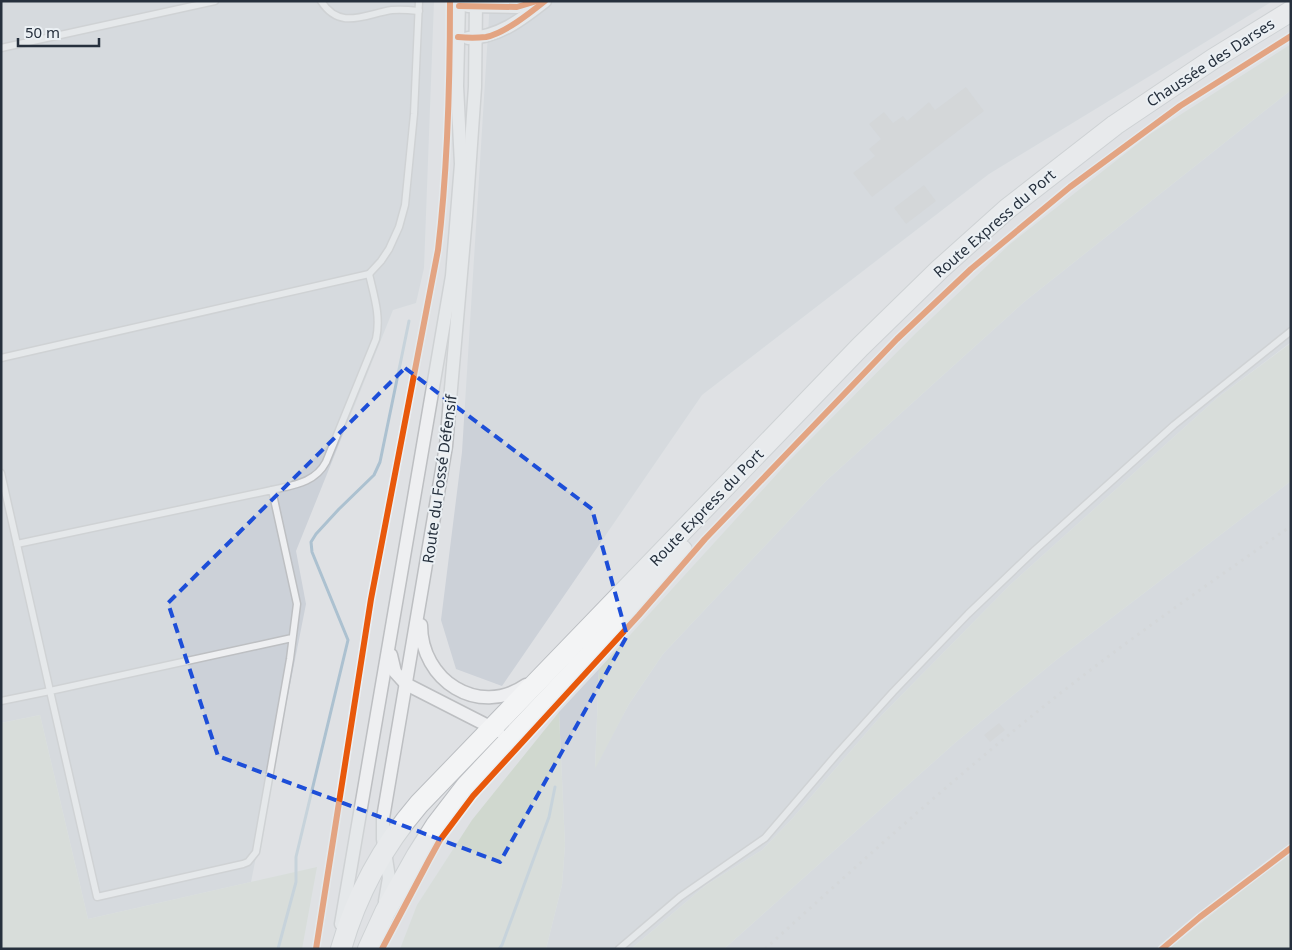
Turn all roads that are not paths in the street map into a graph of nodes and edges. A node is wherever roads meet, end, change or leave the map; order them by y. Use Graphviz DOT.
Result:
graph roads {
  1 [pos="215,1"];
  2 [pos="321,1"];
  3 [pos="419,1"];
  4 [pos="537,1"];
  5 [pos="545,1"];
  6 [pos="459,4"];
  7 [pos="476,4"];
  8 [pos="420,11"];
  9 [pos="1291,11"];
  10 [pos="1291,24"];
  11 [pos="458,37"];
  12 [pos="476,38"];
  13 [pos="1,48"];
  14 [pos="1154,112"];
  15 [pos="1129,115"];
  16 [pos="369,274"];
  17 [pos="1291,331"];
  18 [pos="1,358"];
  19 [pos="1,473"];
  20 [pos="272,490"];
  21 [pos="17,544"];
  22 [pos="423,585"];
  23 [pos="391,635"];
  24 [pos="292,638"];
  25 [pos="535,680"];
  26 [pos="406,684"];
  27 [pos="50,691"];
  28 [pos="1,701"];
  29 [pos="529,717"];
  30 [pos="492,729"];
  31 [pos="1291,848"];
  32 [pos="385,850"];
  33 [pos="380,920"];
  34 [pos="335,949"];
  35 [pos="341,949"];
  36 [pos="368,949"];
  37 [pos="619,949"];
  38 [pos="1162,949"];
  1 -- 13 [label="lane"];
  2 -- 8 [label="lane"];
  3 -- 8 [label="lane"];
  4 -- 7 [label="street"];
  5 -- 12 [label="street"];
  6 -- 7 [label="street"];
  6 -- 11 [label="street, Route du Fossé Défensif"];
  7 -- 12 [label="street, Route du Fossé Défensif"];
  8 -- 16 [label="lane"];
  9 -- 15 [label="main road, Chaussée des Darses"];
  10 -- 14 [label="main road, Chaussée des Darses"];
  11 -- 12 [label="street"];
  11 -- 23 [label="street, Route du Fossé Défensif"];
  12 -- 22 [label="street, Route du Fossé Défensif"];
  14 -- 29 [label="main road, Route Express du Port"];
  15 -- 25 [label="main road, Route Express du Port"];
  16 -- 18 [label="lane"];
  16 -- 20 [label="lane"];
  17 -- 37 [label="lane"];
  19 -- 21 [label="lane"];
  20 -- 21 [label="lane"];
  20 -- 24 [label="lane"];
  21 -- 27 [label="lane"];
  22 -- 25 [label="street"];
  22 -- 26 [label="street, Route du Fossé Défensif"];
  23 -- 26 [label="street"];
  23 -- 34 [label="street, Route du Fossé Défensif"];
  24 -- 27 [label="lane"];
  24 -- 27 [label="lane"];
  25 -- 30 [label="main road, Route Express du Port"];
  26 -- 30 [label="street"];
  26 -- 32 [label="street, Route du Fossé Défensif"];
  27 -- 28 [label="lane"];
  29 -- 30 [label="street"];
  29 -- 33 [label="main road, Route Express du Port"];
  30 -- 32 [label="main road, Route Express du Port"];
  31 -- 38 [label="lane"];
  32 -- 33 [label="street, Route du Fossé Défensif"];
  32 -- 35 [label="main road, Route Express du Port"];
  33 -- 36 [label="main road, Route du Fossé Défensif"];
}
